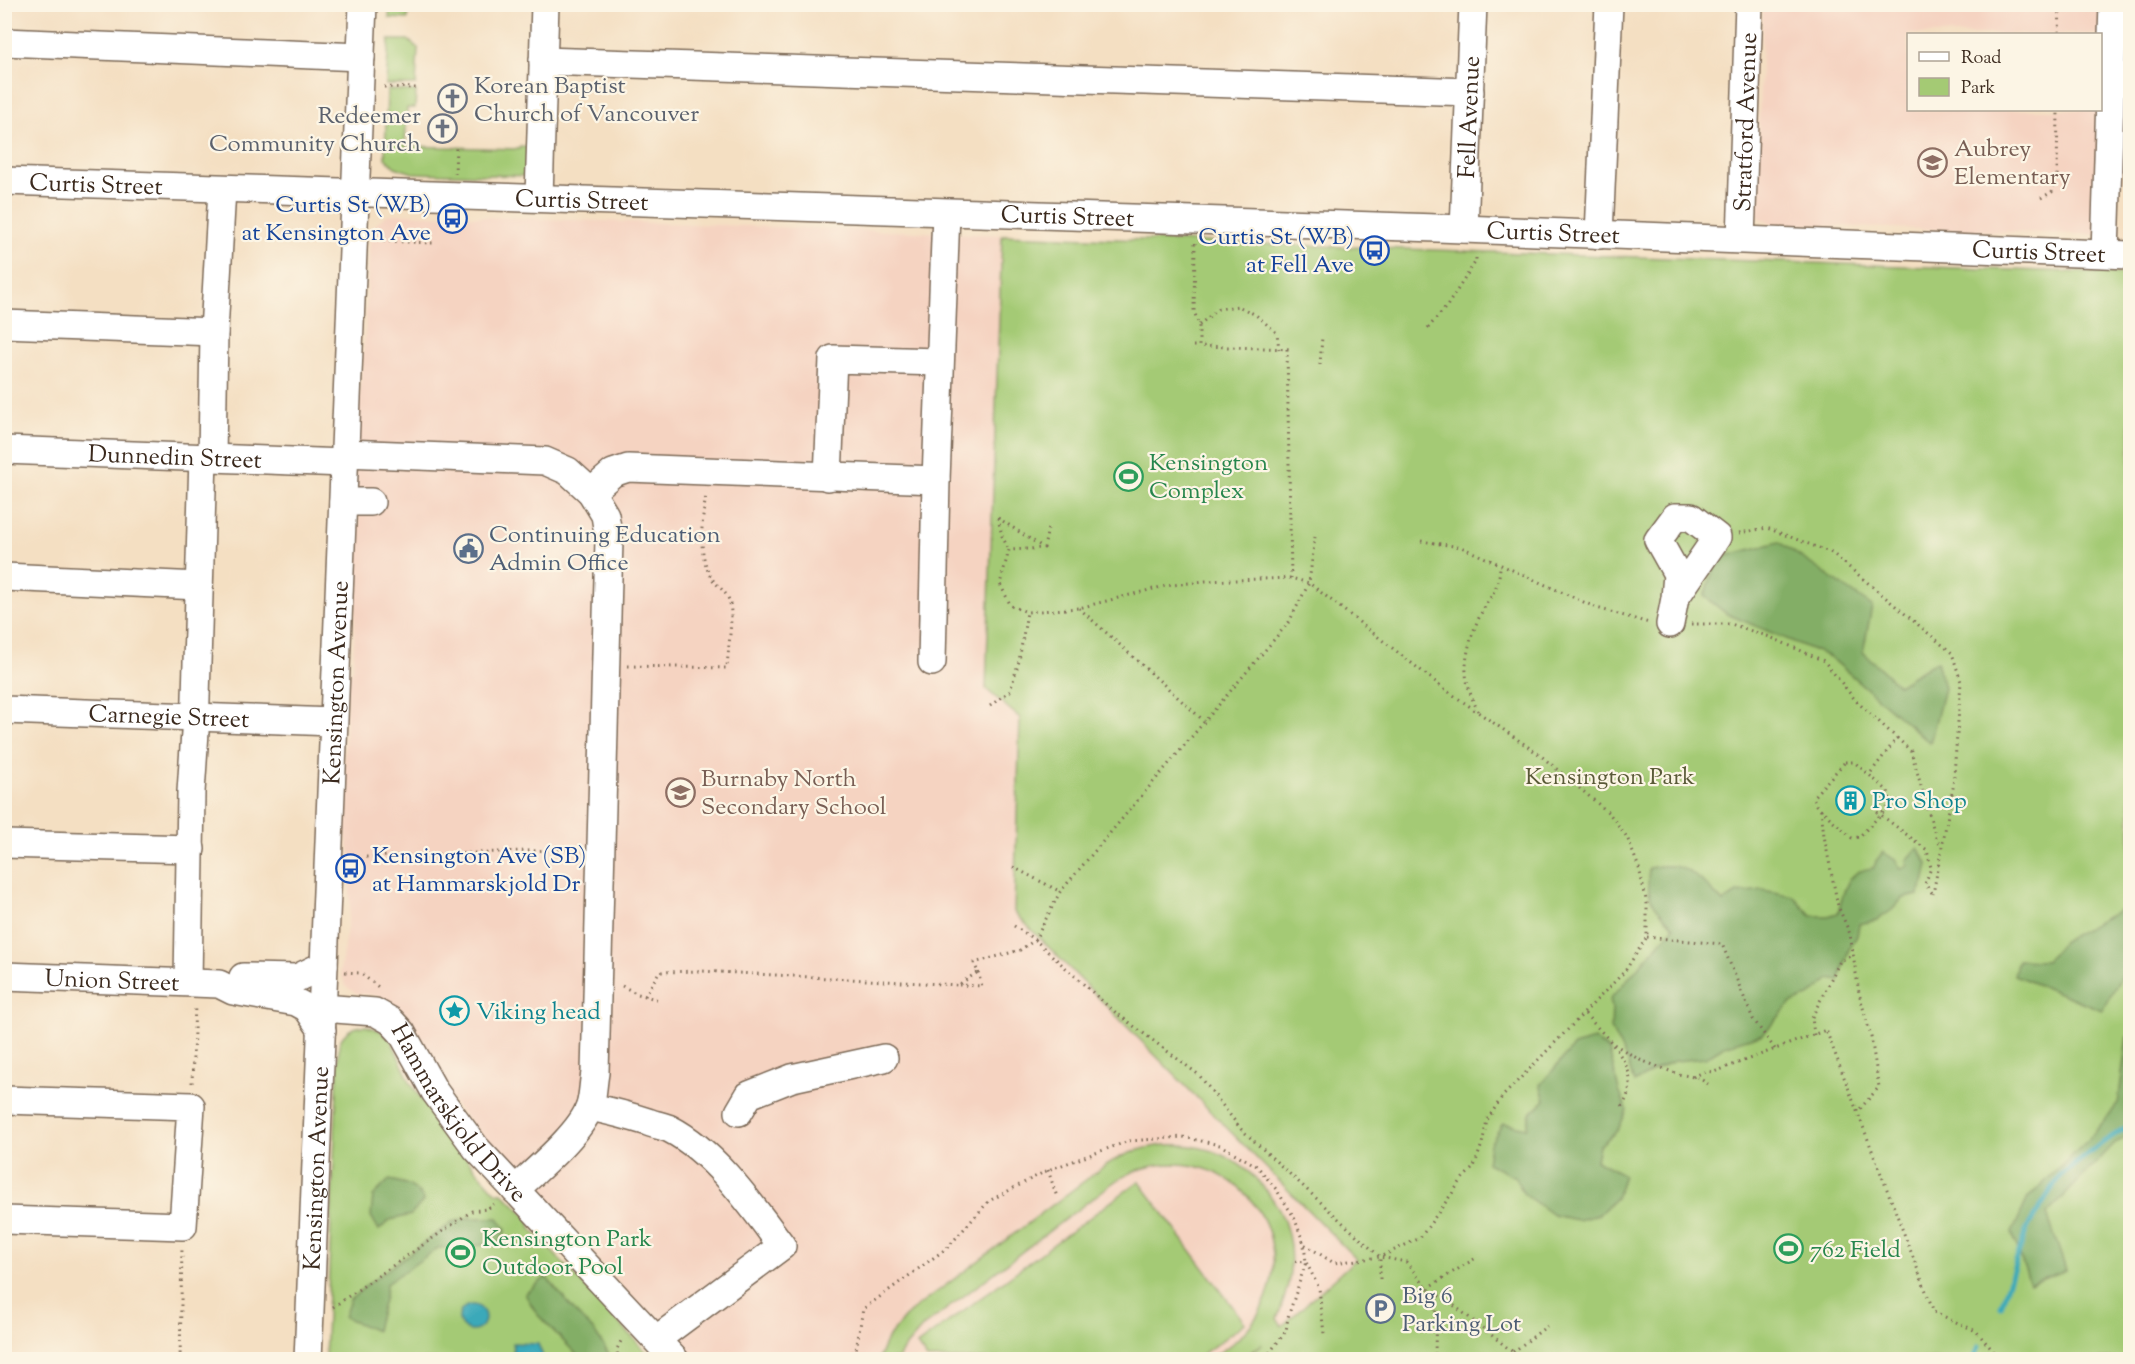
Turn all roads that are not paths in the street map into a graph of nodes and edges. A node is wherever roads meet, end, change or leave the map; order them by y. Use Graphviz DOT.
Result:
graph roads {
  1 [pos="363,4"];
  2 [pos="545,4"];
  3 [pos="1473,4"];
  4 [pos="1609,4"];
  5 [pos="1749,4"];
  6 [pos="2113,4"];
  7 [pos="4,42"];
  8 [pos="361,57"];
  9 [pos="543,62"];
  10 [pos="1470,92"];
  11 [pos="4,181"];
  12 [pos="222,189"];
  13 [pos="356,192"];
  14 [pos="539,197"];
  15 [pos="946,213"];
  16 [pos="1464,229"];
  17 [pos="1599,235"];
  18 [pos="1741,239"];
  19 [pos="2118,254"];
  20 [pos="4,324"];
  21 [pos="214,332"];
  22 [pos="939,362"];
  23 [pos="4,450"];
  24 [pos="207,458"];
  25 [pos="344,458"];
  26 [pos="828,477"];
  27 [pos="936,480"];
  28 [pos="591,492"];
  29 [pos="343,502"];
  30 [pos="371,502"];
  31 [pos="4,577"];
  32 [pos="199,586"];
  33 [pos="932,662"];
  34 [pos="4,710"];
  35 [pos="195,717"];
  36 [pos="333,722"];
  37 [pos="4,843"];
  38 [pos="191,849"];
  39 [pos="324,965"];
  40 [pos="4,976"];
  41 [pos="201,983"];
  42 [pos="322,1019"];
  43 [pos="884,1058"];
  44 [pos="4,1100"];
  45 [pos="590,1107"];
  46 [pos="739,1112"];
  47 [pos="504,1197"];
  48 [pos="4,1220"];
  49 [pos="657,1339"];
  50 [pos="308,1359"];
  51 [pos="675,1359"];
  1 -- 8 [label="street, Kensington Avenue"];
  2 -- 9 [label="street"];
  3 -- 10 [label="street, Fell Avenue"];
  4 -- 17 [label="street"];
  5 -- 18 [label="street, Stratford Avenue"];
  6 -- 19 [label="street"];
  7 -- 8 [label="street"];
  8 -- 13 [label="street, Kensington Avenue"];
  9 -- 10 [label="street"];
  9 -- 14 [label="street"];
  10 -- 16 [label="street, Fell Avenue"];
  11 -- 12 [label="street, Curtis Street"];
  12 -- 13 [label="street, Curtis Street"];
  12 -- 21 [label="street"];
  13 -- 14 [label="street, Curtis Street"];
  13 -- 25 [label="street, Kensington Avenue"];
  14 -- 15 [label="street, Curtis Street"];
  15 -- 16 [label="street, Curtis Street"];
  15 -- 22 [label="street"];
  16 -- 17 [label="street, Curtis Street"];
  17 -- 18 [label="street, Curtis Street"];
  18 -- 19 [label="street, Curtis Street"];
  20 -- 21 [label="street"];
  21 -- 24 [label="street"];
  22 -- 26 [label="street"];
  22 -- 27 [label="street"];
  23 -- 24 [label="street, Dunnedin Street"];
  24 -- 25 [label="street, Dunnedin Street"];
  24 -- 32 [label="street"];
  25 -- 28 [label="street, Dunnedin Street"];
  25 -- 29 [label="street, Kensington Avenue"];
  26 -- 27 [label="street"];
  26 -- 28 [label="street"];
  27 -- 33 [label="street"];
  28 -- 45 [label="street, Dunnedin Street"];
  29 -- 30 [label="street"];
  29 -- 36 [label="street, Kensington Avenue"];
  31 -- 32 [label="street"];
  32 -- 35 [label="street"];
  34 -- 35 [label="street, Carnegie Street"];
  35 -- 36 [label="street, Carnegie Street"];
  35 -- 38 [label="street"];
  36 -- 39 [label="street, Kensington Avenue"];
  37 -- 38 [label="street"];
  38 -- 41 [label="street"];
  39 -- 41 [label="street, Union Street"];
  39 -- 42 [label="street, Kensington Avenue"];
  40 -- 41 [label="street, Union Street"];
  41 -- 42 [label="street, Union Street"];
  42 -- 47 [label="street, Hammarskjold Drive"];
  42 -- 50 [label="street, Kensington Avenue"];
  43 -- 46 [label="street"];
  44 -- 48 [label="street"];
  45 -- 47 [label="street"];
  45 -- 49 [label="street"];
  47 -- 49 [label="street, Hammarskjold Drive"];
  49 -- 51 [label="street, Hammarskjold Drive"];
}
